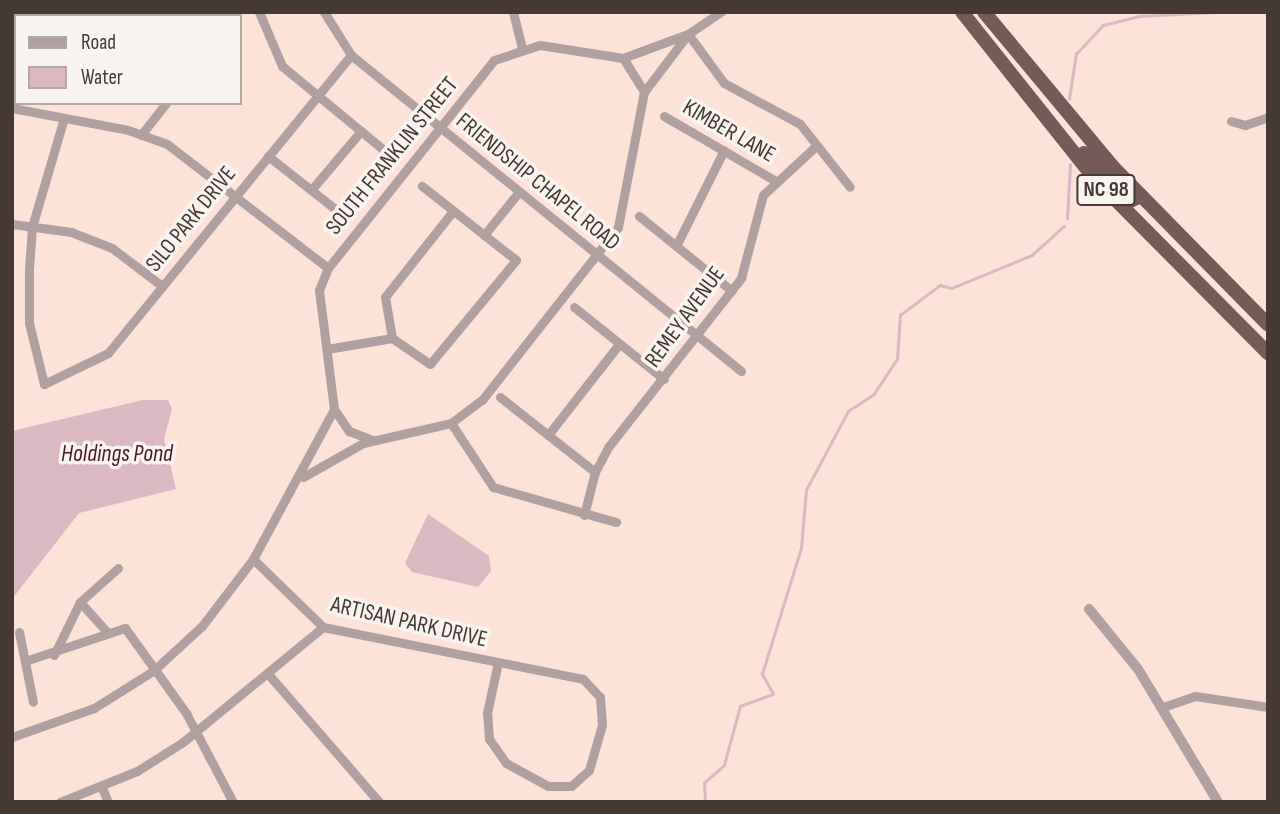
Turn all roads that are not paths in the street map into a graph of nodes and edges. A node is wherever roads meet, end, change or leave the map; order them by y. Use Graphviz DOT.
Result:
graph roads {
  1 [pos="259,12"];
  2 [pos="324,12"];
  3 [pos="513,12"];
  4 [pos="721,12"];
  5 [pos="962,12"];
  6 [pos="984,12"];
  7 [pos="688,34"];
  8 [pos="522,47"];
  9 [pos="351,55"];
  10 [pos="623,58"];
  11 [pos="644,92"];
  12 [pos="317,95"];
  13 [pos="164,105"];
  14 [pos="12,106"];
  15 [pos="664,116"];
  16 [pos="1268,117"];
  17 [pos="64,118"];
  18 [pos="1231,121"];
  19 [pos="1049,123"];
  20 [pos="361,131"];
  21 [pos="440,131"];
  22 [pos="142,135"];
  23 [pos="816,146"];
  24 [pos="724,150"];
  25 [pos="385,151"];
  26 [pos="268,156"];
  27 [pos="774,180"];
  28 [pos="422,186"];
  29 [pos="850,187"];
  30 [pos="312,189"];
  31 [pos="518,193"];
  32 [pos="235,195"];
  33 [pos="1141,195"];
  34 [pos="453,211"];
  35 [pos="339,212"];
  36 [pos="639,216"];
  37 [pos="12,224"];
  38 [pos="32,227"];
  39 [pos="484,235"];
  40 [pos="676,246"];
  41 [pos="596,256"];
  42 [pos="328,268"];
  43 [pos="162,286"];
  44 [pos="732,291"];
  45 [pos="574,307"];
  46 [pos="1268,325"];
  47 [pos="698,337"];
  48 [pos="392,338"];
  49 [pos="619,344"];
  50 [pos="327,349"];
  51 [pos="1268,353"];
  52 [pos="741,371"];
  53 [pos="664,379"];
  54 [pos="500,397"];
  55 [pos="334,409"];
  56 [pos="450,423"];
  57 [pos="548,435"];
  58 [pos="372,441"];
  59 [pos="594,471"];
  60 [pos="302,477"];
  61 [pos="584,515"];
  62 [pos="616,522"];
  63 [pos="253,559"];
  64 [pos="118,568"];
  65 [pos="80,602"];
  66 [pos="1088,609"];
  67 [pos="323,627"];
  68 [pos="106,631"];
  69 [pos="19,632"];
  70 [pos="54,655"];
  71 [pos="25,661"];
  72 [pos="498,662"];
  73 [pos="153,671"];
  74 [pos="269,675"];
  75 [pos="33,702"];
  76 [pos="1268,706"];
  77 [pos="1163,707"];
  78 [pos="196,733"];
  79 [pos="12,737"];
  80 [pos="102,788"];
  81 [pos="60,802"];
  82 [pos="108,802"];
  83 [pos="233,802"];
  84 [pos="379,802"];
  85 [pos="1218,802"];
  1 -- 12 [label="street"];
  2 -- 9 [label="street, FRIENDSHIP CHAPEL ROAD"];
  3 -- 8 [label="street"];
  4 -- 7 [label="street"];
  5 -- 19 [label="highway, NC 98"];
  6 -- 33 [label="highway, NC 98"];
  7 -- 10 [label="street"];
  7 -- 11 [label="street"];
  7 -- 23 [label="street"];
  8 -- 10 [label="street"];
  8 -- 21 [label="street, SOUTH FRANKLIN STREET"];
  9 -- 12 [label="street, SILO PARK DRIVE"];
  9 -- 21 [label="street, FRIENDSHIP CHAPEL ROAD"];
  10 -- 11 [label="street"];
  11 -- 41 [label="street"];
  12 -- 20 [label="street"];
  12 -- 26 [label="street, SILO PARK DRIVE"];
  13 -- 22 [label="street"];
  14 -- 17 [label="street"];
  15 -- 24 [label="street, KIMBER LANE"];
  16 -- 18 [label="street"];
  17 -- 22 [label="street"];
  17 -- 38 [label="street"];
  19 -- 33 [label="highway"];
  19 -- 51 [label="highway, NC 98"];
  20 -- 25 [label="street"];
  20 -- 30 [label="street"];
  21 -- 31 [label="street, FRIENDSHIP CHAPEL ROAD"];
  21 -- 42 [label="street, SOUTH FRANKLIN STREET"];
  22 -- 32 [label="street"];
  23 -- 27 [label="street, REMEY AVENUE"];
  23 -- 29 [label="street"];
  24 -- 27 [label="street, KIMBER LANE"];
  24 -- 40 [label="street"];
  26 -- 30 [label="street"];
  26 -- 32 [label="street, SILO PARK DRIVE"];
  27 -- 44 [label="street, REMEY AVENUE"];
  28 -- 34 [label="street"];
  30 -- 35 [label="street"];
  31 -- 39 [label="street"];
  31 -- 41 [label="street, FRIENDSHIP CHAPEL ROAD"];
  32 -- 42 [label="street"];
  32 -- 43 [label="street, SILO PARK DRIVE"];
  33 -- 46 [label="highway, NC 98"];
  34 -- 39 [label="street"];
  34 -- 48 [label="street"];
  36 -- 40 [label="street"];
  37 -- 38 [label="street"];
  38 -- 43 [label="street"];
  38 -- 43 [label="street, SILO PARK DRIVE"];
  39 -- 48 [label="street"];
  40 -- 44 [label="street"];
  41 -- 47 [label="street, FRIENDSHIP CHAPEL ROAD"];
  41 -- 56 [label="street"];
  42 -- 50 [label="street, SOUTH FRANKLIN STREET"];
  44 -- 47 [label="street, REMEY AVENUE"];
  45 -- 49 [label="street"];
  47 -- 52 [label="street, FRIENDSHIP CHAPEL ROAD"];
  47 -- 53 [label="street, REMEY AVENUE"];
  48 -- 50 [label="street"];
  49 -- 53 [label="street"];
  49 -- 57 [label="street"];
  50 -- 55 [label="street, SOUTH FRANKLIN STREET"];
  53 -- 59 [label="street, REMEY AVENUE"];
  54 -- 57 [label="street"];
  55 -- 58 [label="street"];
  55 -- 60 [label="street"];
  56 -- 58 [label="street"];
  56 -- 61 [label="street"];
  57 -- 59 [label="street"];
  58 -- 60 [label="street"];
  59 -- 61 [label="street, REMEY AVENUE"];
  60 -- 63 [label="street"];
  61 -- 62 [label="street"];
  63 -- 67 [label="street, ARTISAN PARK DRIVE"];
  63 -- 73 [label="street"];
  64 -- 65 [label="street"];
  65 -- 68 [label="street"];
  65 -- 70 [label="street"];
  66 -- 77 [label="street"];
  67 -- 72 [label="street, ARTISAN PARK DRIVE"];
  67 -- 74 [label="street"];
  68 -- 70 [label="street"];
  68 -- 73 [label="street"];
  69 -- 71 [label="street"];
  70 -- 71 [label="street"];
  71 -- 75 [label="street"];
  72 -- 72 [label="street, ARTISAN PARK DRIVE"];
  73 -- 78 [label="street"];
  73 -- 79 [label="street"];
  74 -- 78 [label="street"];
  74 -- 84 [label="street"];
  76 -- 77 [label="street"];
  77 -- 85 [label="street"];
  78 -- 80 [label="street"];
  78 -- 83 [label="street"];
  80 -- 81 [label="street"];
  80 -- 82 [label="street"];
}
